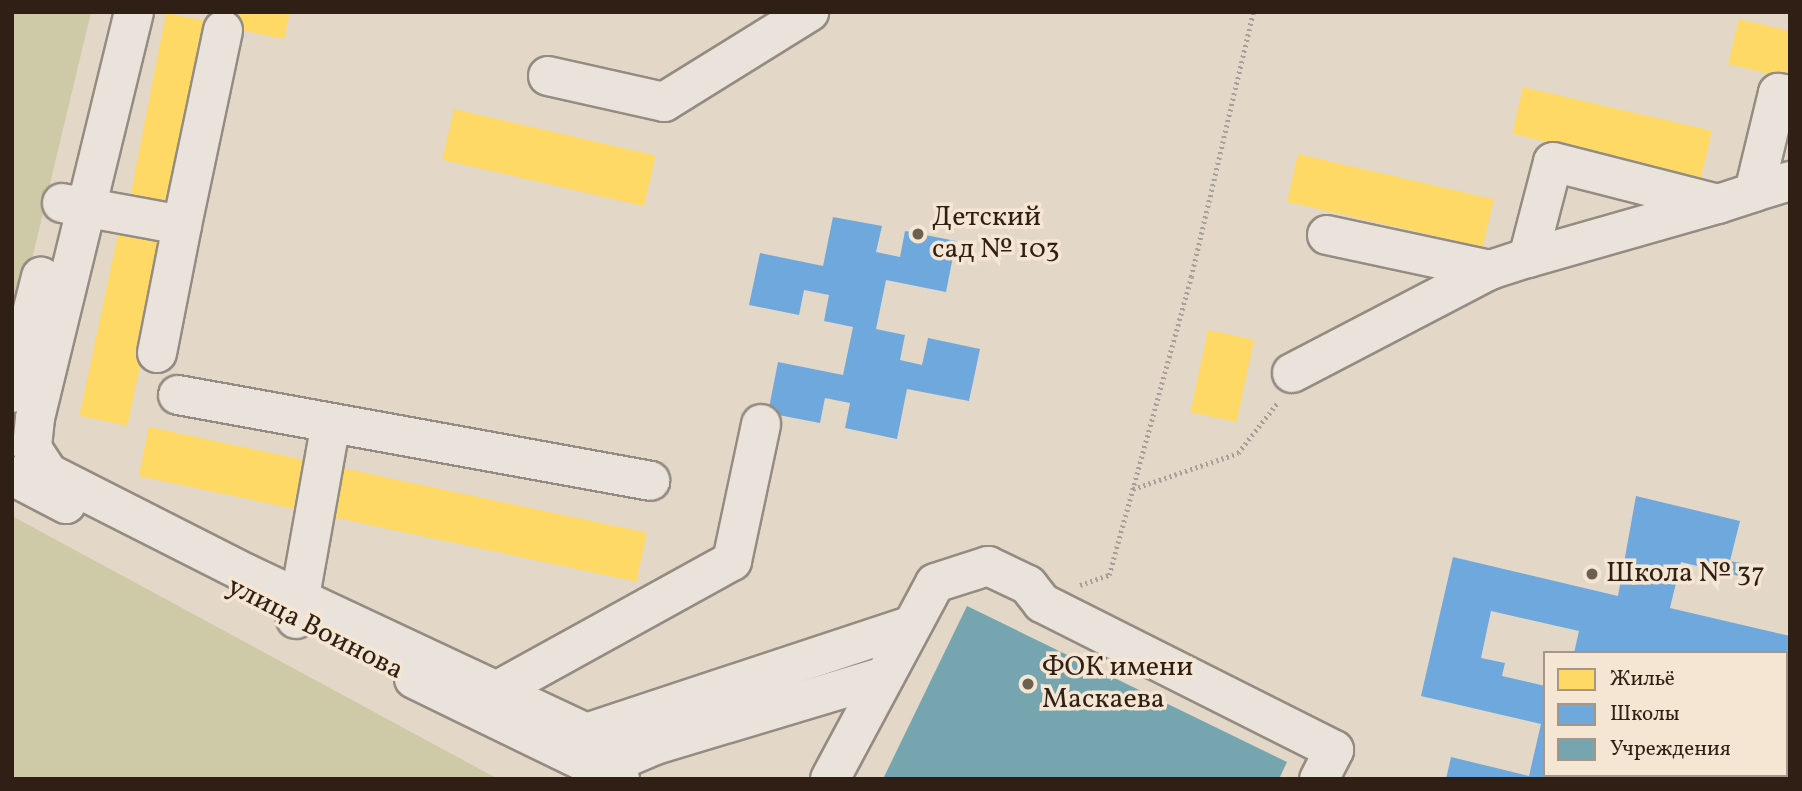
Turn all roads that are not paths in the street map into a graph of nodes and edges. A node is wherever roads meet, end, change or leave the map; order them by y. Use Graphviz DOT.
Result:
graph roads {
  1 [pos="108,12"];
  2 [pos="134,12"];
  3 [pos="809,12"];
  4 [pos="223,30"];
  5 [pos="548,76"];
  6 [pos="1790,95"];
  7 [pos="1772,186"];
  8 [pos="1718,204"];
  9 [pos="72,205"];
  10 [pos="181,225"];
  11 [pos="1327,235"];
  12 [pos="1528,258"];
  13 [pos="1490,271"];
  14 [pos="157,353"];
  15 [pos="1292,373"];
  16 [pos="12,393"];
  17 [pos="178,395"];
  18 [pos="331,423"];
  19 [pos="761,424"];
  20 [pos="12,476"];
  21 [pos="650,481"];
  22 [pos="298,609"];
  23 [pos="912,625"];
  24 [pos="885,676"];
  25 [pos="483,698"];
  26 [pos="609,774"];
  27 [pos="831,779"];
  28 [pos="1319,779"];
  1 -- 9 [label="street"];
  2 -- 9 [label="street"];
  3 -- 5 [label="street"];
  4 -- 10 [label="street"];
  6 -- 7 [label="street"];
  7 -- 8 [label="street"];
  8 -- 12 [label="street"];
  8 -- 12 [label="street"];
  9 -- 10 [label="street"];
  9 -- 16 [label="street"];
  9 -- 22 [label="street"];
  10 -- 14 [label="street"];
  11 -- 13 [label="street"];
  12 -- 13 [label="street"];
  13 -- 15 [label="street"];
  17 -- 18 [label="street"];
  18 -- 21 [label="street"];
  18 -- 22 [label="street"];
  19 -- 25 [label="street"];
  20 -- 22 [label="street, улица Воинова"];
  22 -- 25 [label="street, улица Воинова"];
  23 -- 24 [label="street"];
  23 -- 25 [label="street"];
  23 -- 28 [label="street"];
  24 -- 26 [label="street"];
  24 -- 27 [label="street"];
  25 -- 26 [label="street, улица Воинова"];
}
